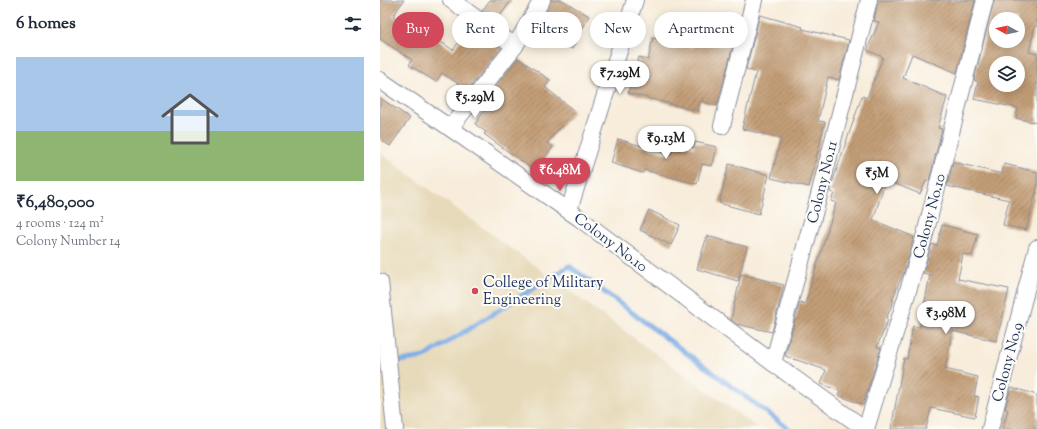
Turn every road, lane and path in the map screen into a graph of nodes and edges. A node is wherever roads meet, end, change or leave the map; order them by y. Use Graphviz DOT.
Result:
graph roads {
  1 [pos="450,0"];
  2 [pos="542,0"];
  3 [pos="754,0"];
  4 [pos="868,0"];
  5 [pos="985,0"];
  6 [pos="633,1"];
  7 [pos="515,46"];
  8 [pos="380,80"];
  9 [pos="722,126"];
  10 [pos="450,128"];
  11 [pos="569,210"];
  12 [pos="1037,248"];
  13 [pos="380,282"];
  14 [pos="773,363"];
  15 [pos="395,429"];
  16 [pos="865,429"];
  17 [pos="990,429"];
  1 -- 7 [label="street"];
  2 -- 7 [label="street"];
  3 -- 9 [label="street"];
  4 -- 14 [label="street, Colony No.11"];
  5 -- 16 [label="street, Colony No.10"];
  6 -- 11 [label="street"];
  7 -- 10 [label="street"];
  8 -- 10 [label="street, Colony No.10"];
  10 -- 11 [label="street, Colony No.10"];
  11 -- 14 [label="street, Colony No.10"];
  12 -- 17 [label="street, Colony No.9"];
  13 -- 15 [label="street"];
  14 -- 16 [label="street, Colony No.10"];
}
